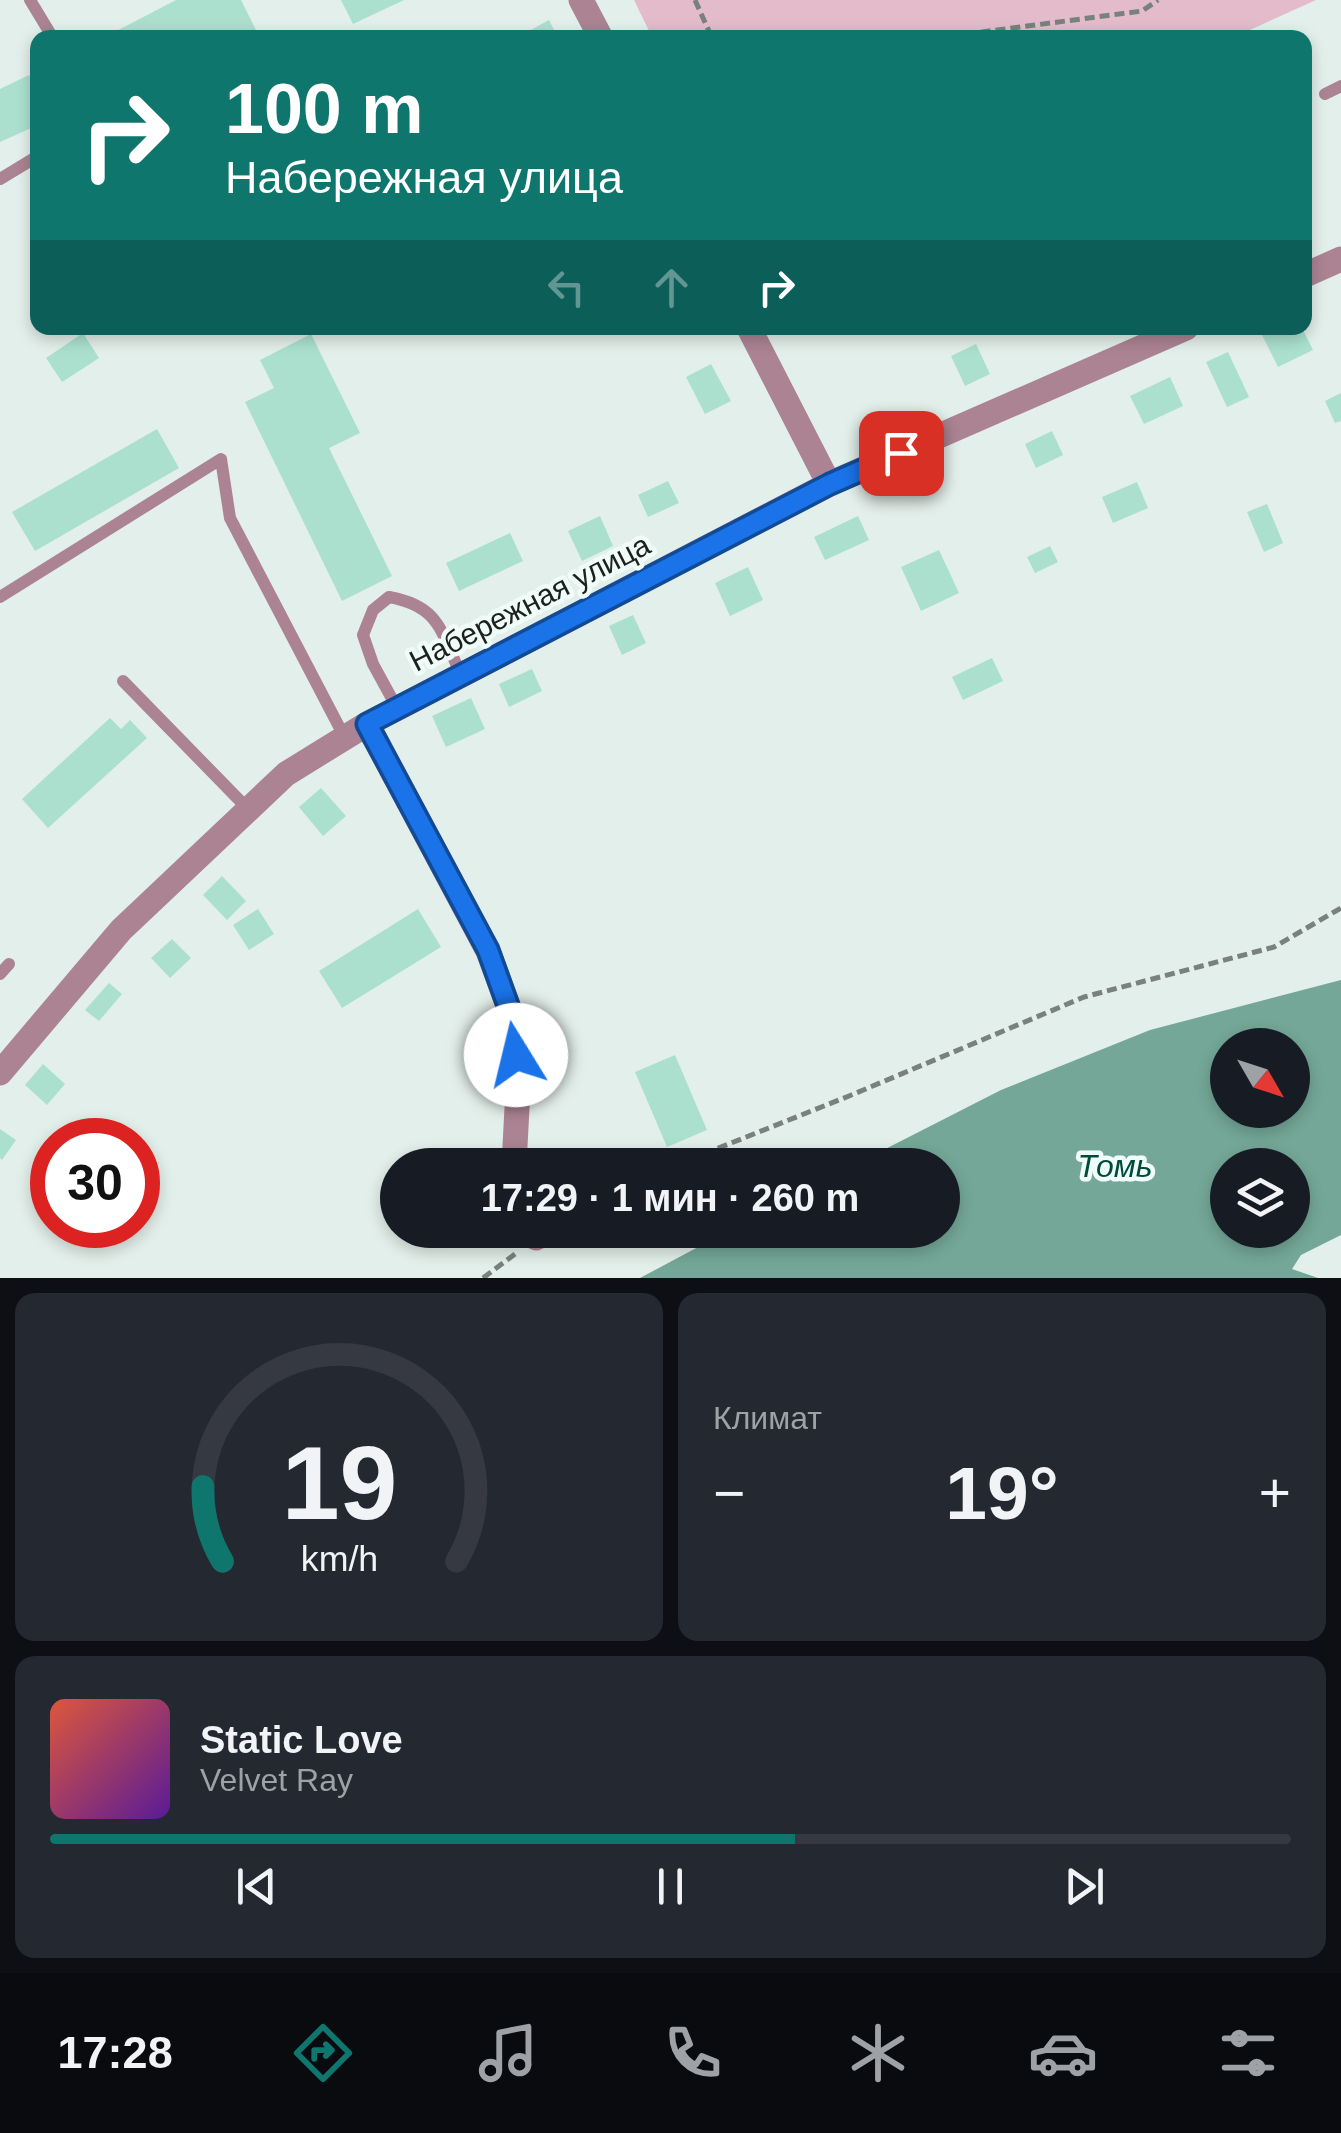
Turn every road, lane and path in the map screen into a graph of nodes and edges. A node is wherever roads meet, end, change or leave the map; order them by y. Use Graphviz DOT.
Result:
graph roads {
  1 [pos="30,0"];
  2 [pos="582,0"];
  3 [pos="694,0"];
  4 [pos="1158,0"];
  5 [pos="48,30"];
  6 [pos="597,30"];
  7 [pos="708,30"];
  8 [pos="997,30"];
  9 [pos="1341,86"];
  10 [pos="1325,94"];
  11 [pos="30,161"];
  12 [pos="0,178"];
  13 [pos="1341,259"];
  14 [pos="1312,272"];
  15 [pos="753,335"];
  16 [pos="1170,335"];
  17 [pos="830,484"];
  18 [pos="0,597"];
  19 [pos="461,675"];
  20 [pos="124,681"];
  21 [pos="397,708"];
  22 [pos="356,731"];
  23 [pos="249,810"];
  24 [pos="1341,908"];
  25 [pos="0,1073"];
  26 [pos="515,1148"];
  27 [pos="717,1148"];
  1 -- 5 [label="lane"];
  2 -- 6 [label="street"];
  3 -- 7 [label="path"];
  4 -- 8 [label="path"];
  9 -- 10 [label="lane"];
  11 -- 12 [label="lane"];
  13 -- 14 [label="street"];
  15 -- 17 [label="street"];
  16 -- 17 [label="street, Набережная улица"];
  17 -- 19 [label="street, Набережная улица"];
  18 -- 22 [label="lane"];
  19 -- 21 [label="street, Набережная улица"];
  19 -- 21 [label="lane"];
  20 -- 23 [label="lane"];
  21 -- 22 [label="street, Набережная улица"];
  22 -- 23 [label="street, Набережная улица"];
  22 -- 26 [label="street"];
  23 -- 25 [label="street, Набережная улица"];
  24 -- 27 [label="path"];
}
